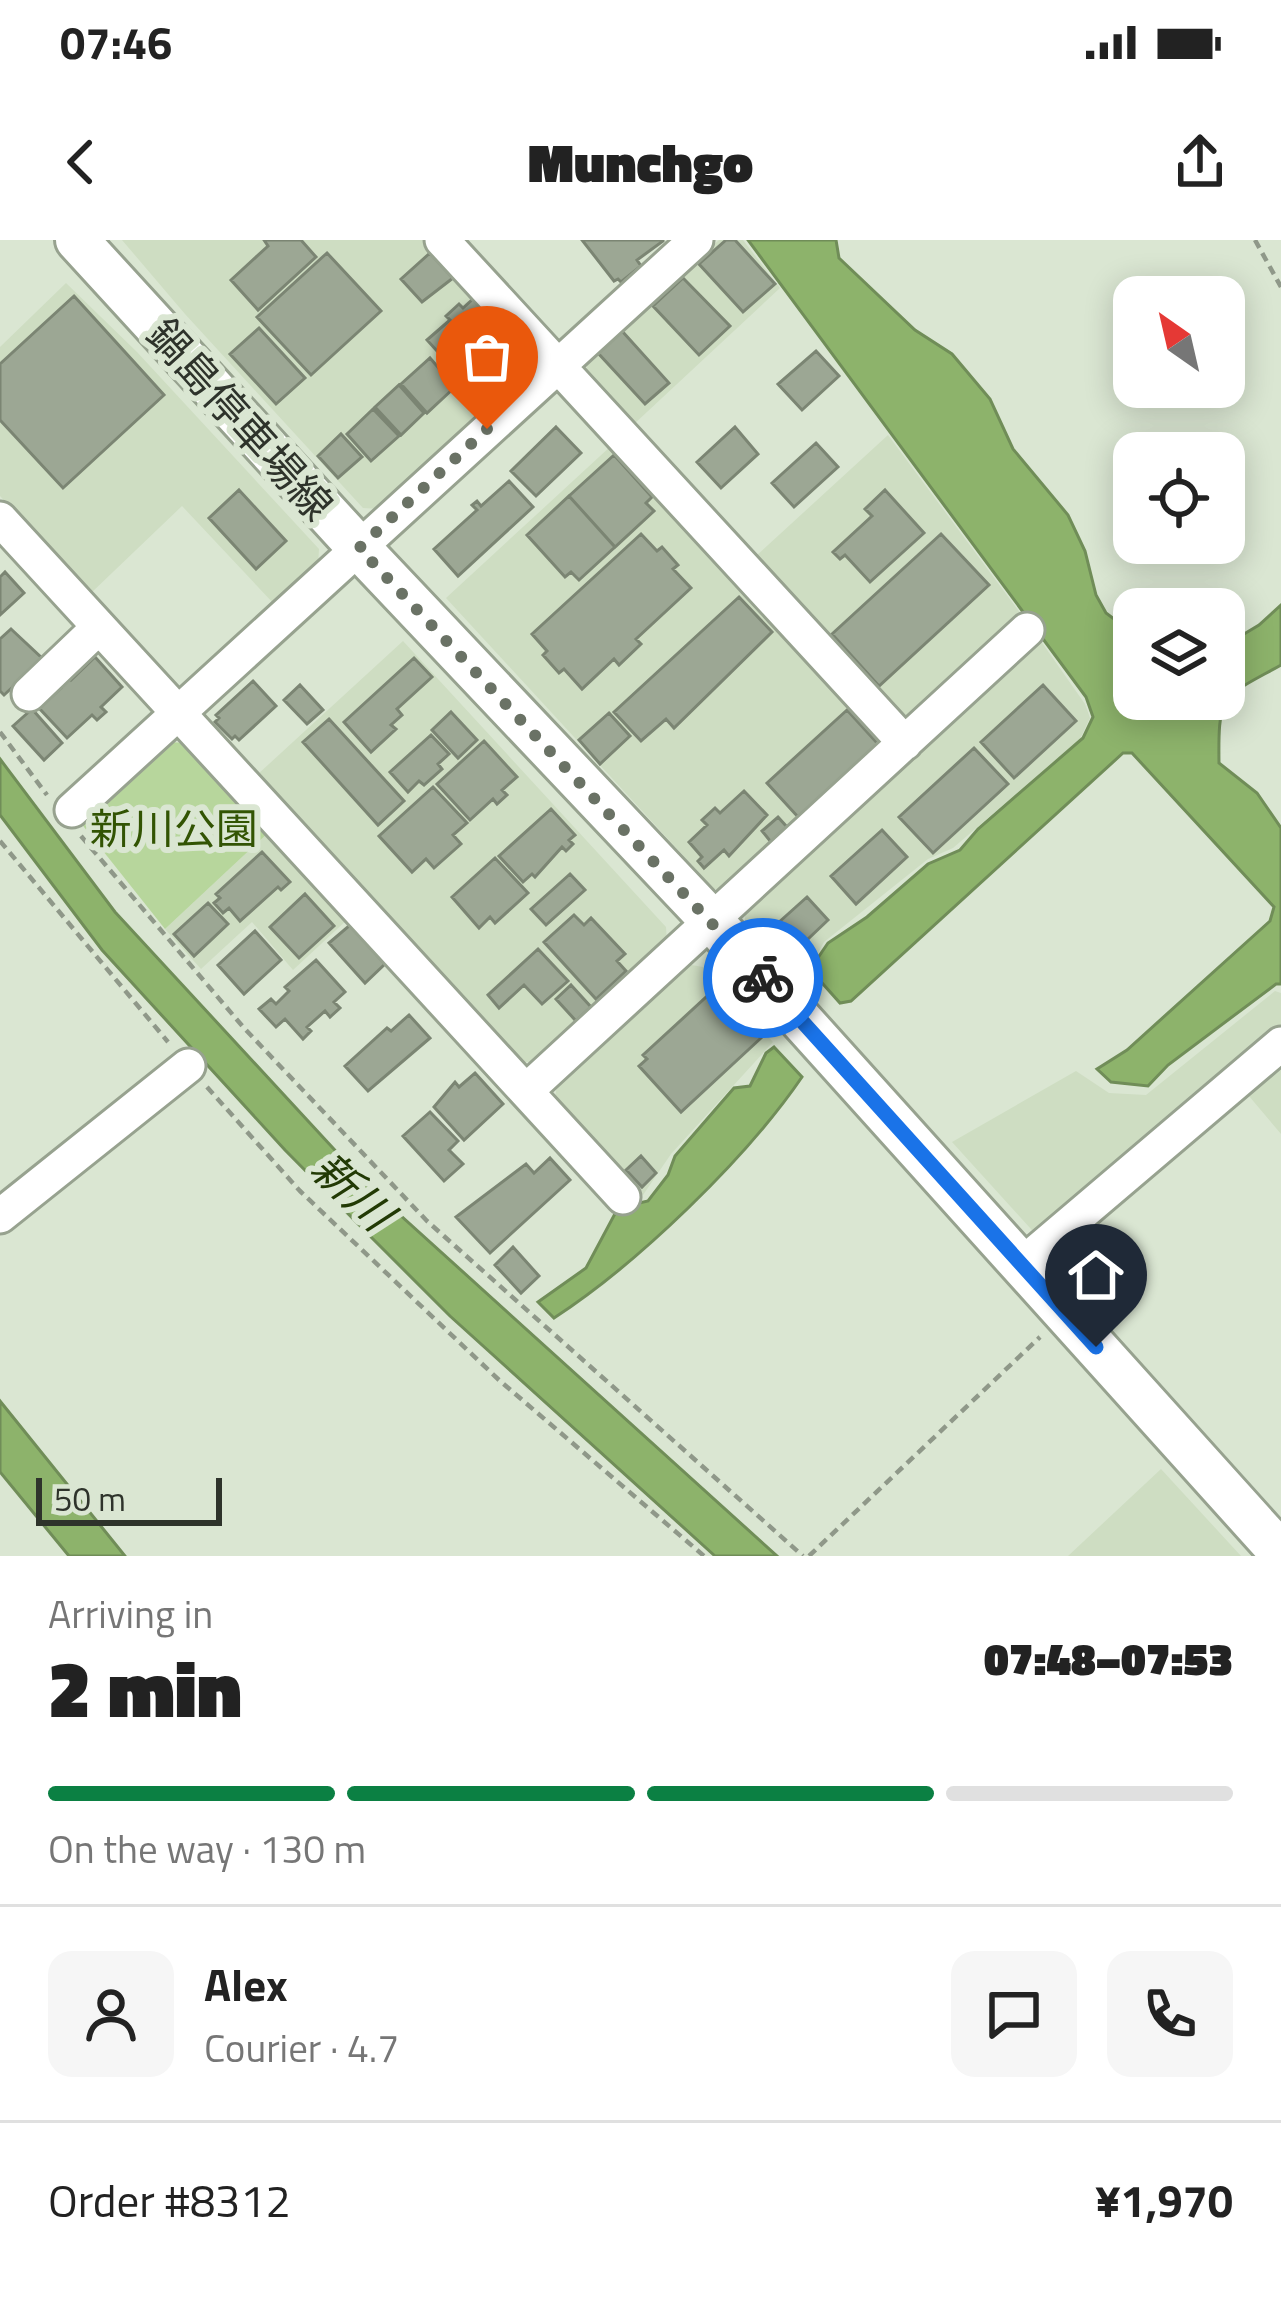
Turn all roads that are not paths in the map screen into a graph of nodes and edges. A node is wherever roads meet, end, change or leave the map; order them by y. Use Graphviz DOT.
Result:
graph roads {
  1 [pos="77,240"];
  2 [pos="696,240"];
  3 [pos="446,241"];
  4 [pos="556,364"];
  5 [pos="0,519"];
  6 [pos="359,548"];
  7 [pos="99,627"];
  8 [pos="1028,631"];
  9 [pos="29,694"];
  10 [pos="178,713"];
  11 [pos="905,742"];
  12 [pos="68,815"];
  13 [pos="711,920"];
  14 [pos="1281,1044"];
  15 [pos="188,1066"];
  16 [pos="526,1091"];
  17 [pos="623,1197"];
  18 [pos="0,1216"];
  19 [pos="1021,1265"];
  20 [pos="1281,1552"];
  1 -- 6 [label="main road, 鍋島停車場線"];
  2 -- 4 [label="street"];
  3 -- 4 [label="street"];
  4 -- 6 [label="street"];
  4 -- 11 [label="street"];
  5 -- 7 [label="street"];
  6 -- 10 [label="street"];
  6 -- 13 [label="main road, 鍋島停車場線"];
  7 -- 9 [label="street"];
  7 -- 10 [label="street"];
  8 -- 11 [label="street"];
  10 -- 12 [label="street"];
  10 -- 16 [label="street"];
  11 -- 13 [label="street"];
  13 -- 16 [label="street"];
  13 -- 19 [label="main road, 鍋島停車場線"];
  14 -- 19 [label="street"];
  15 -- 18 [label="street"];
  16 -- 17 [label="street"];
  19 -- 20 [label="main road, 鍋島停車場線"];
}
